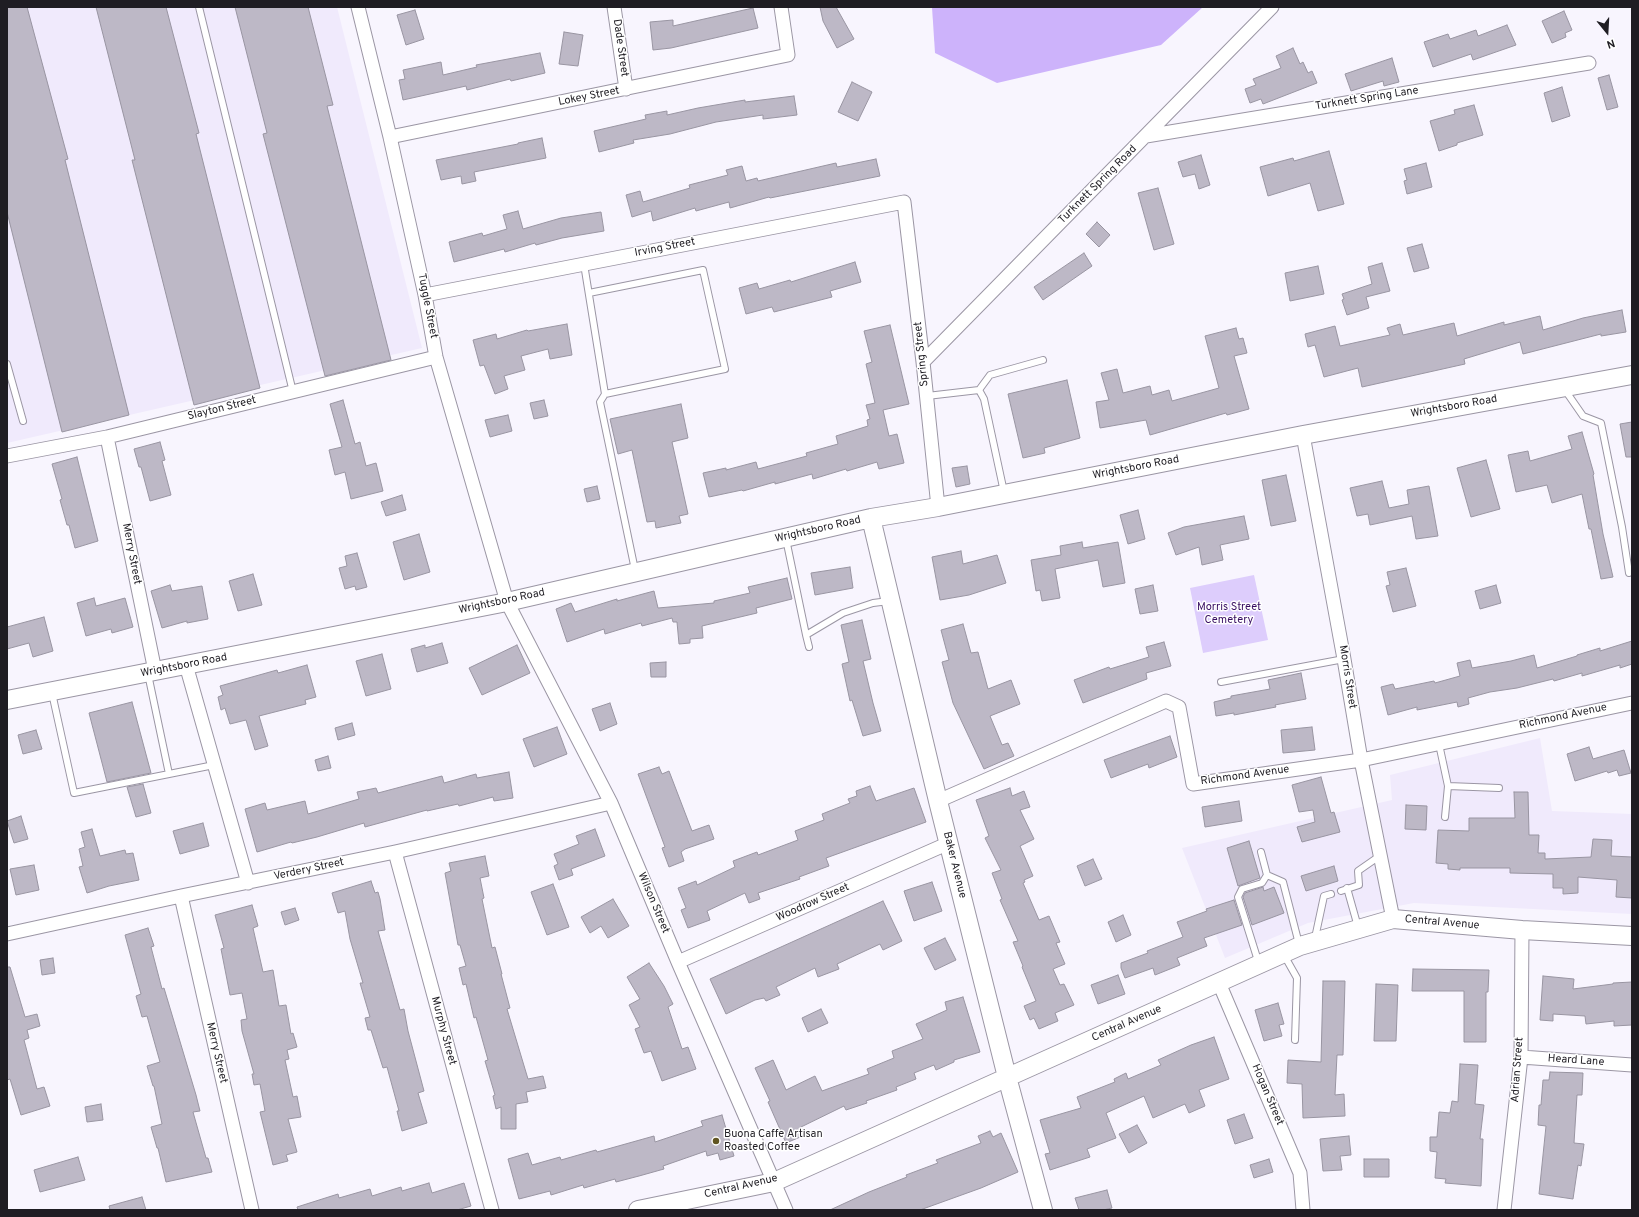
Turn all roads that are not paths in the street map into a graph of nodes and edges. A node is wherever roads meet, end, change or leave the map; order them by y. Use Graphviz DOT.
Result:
graph roads {
  1 [pos="200,7"];
  2 [pos="358,7"];
  3 [pos="614,7"];
  4 [pos="781,7"];
  5 [pos="1272,7"];
  6 [pos="1589,63"];
  7 [pos="626,89"];
  8 [pos="1146,136"];
  9 [pos="390,137"];
  10 [pos="904,202"];
  11 [pos="584,264"];
  12 [pos="589,293"];
  13 [pos="425,295"];
  14 [pos="436,357"];
  15 [pos="1043,360"];
  16 [pos="923,362"];
  17 [pos="7,364"];
  18 [pos="1632,375"];
  19 [pos="1563,387"];
  20 [pos="979,390"];
  21 [pos="293,392"];
  22 [pos="605,394"];
  23 [pos="927,396"];
  24 [pos="23,421"];
  25 [pos="1303,435"];
  26 [pos="107,437"];
  27 [pos="7,456"];
  28 [pos="1004,494"];
  29 [pos="938,507"];
  30 [pos="871,518"];
  31 [pos="786,538"];
  32 [pos="636,573"];
  33 [pos="1629,573"];
  34 [pos="890,601"];
  35 [pos="507,602"];
  36 [pos="806,636"];
  37 [pos="809,648"];
  38 [pos="1344,659"];
  39 [pos="186,665"];
  40 [pos="152,672"];
  41 [pos="1221,682"];
  42 [pos="52,692"];
  43 [pos="7,700"];
  44 [pos="1632,703"];
  45 [pos="1439,744"];
  46 [pos="1361,760"];
  47 [pos="214,765"];
  48 [pos="169,774"];
  49 [pos="1448,786"];
  50 [pos="1499,788"];
  51 [pos="938,801"];
  52 [pos="611,803"];
  53 [pos="1446,817"];
  54 [pos="948,843"];
  55 [pos="395,852"];
  56 [pos="1261,852"];
  57 [pos="1381,855"];
  58 [pos="1267,875"];
  59 [pos="248,883"];
  60 [pos="1331,894"];
  61 [pos="181,896"];
  62 [pos="1393,919"];
  63 [pos="1358,929"];
  64 [pos="1522,930"];
  65 [pos="7,934"];
  66 [pos="1632,936"];
  67 [pos="1307,944"];
  68 [pos="1283,954"];
  69 [pos="678,962"];
  70 [pos="1259,965"];
  71 [pos="1219,983"];
  72 [pos="1295,1040"];
  73 [pos="1521,1057"];
  74 [pos="1632,1065"];
  75 [pos="1007,1077"];
  76 [pos="774,1182"];
  77 [pos="252,1210"];
  78 [pos="492,1210"];
  79 [pos="638,1210"];
  80 [pos="786,1210"];
  81 [pos="1043,1210"];
  82 [pos="1303,1210"];
  83 [pos="1504,1210"];
  1 -- 21 [label="lane"];
  2 -- 9 [label="street, Tuggle Street"];
  3 -- 7 [label="street, Dade Street"];
  4 -- 7 [label="street, Lokey Street"];
  5 -- 8 [label="street, Turknett Spring Road"];
  6 -- 8 [label="street, Turknett Spring Lane"];
  7 -- 9 [label="street, Lokey Street"];
  8 -- 16 [label="street, Turknett Spring Road"];
  9 -- 13 [label="street, Tuggle Street"];
  10 -- 11 [label="street, Irving Street"];
  10 -- 16 [label="street, Spring Street"];
  11 -- 12 [label="lane"];
  11 -- 13 [label="street, Irving Street"];
  12 -- 22 [label="lane"];
  12 -- 22 [label="lane"];
  13 -- 14 [label="street, Tuggle Street"];
  14 -- 21 [label="street, Slayton Street"];
  14 -- 35 [label="street, Tuggle Street"];
  15 -- 20 [label="lane"];
  16 -- 23 [label="street, Spring Street"];
  17 -- 24 [label="lane"];
  18 -- 19 [label="main road, Wrightsboro Road"];
  19 -- 25 [label="main road, Wrightsboro Road"];
  19 -- 33 [label="lane"];
  20 -- 23 [label="lane"];
  20 -- 28 [label="lane"];
  21 -- 26 [label="street, Slayton Street"];
  22 -- 32 [label="lane"];
  23 -- 29 [label="street, Spring Street"];
  25 -- 28 [label="main road, Wrightsboro Road"];
  25 -- 38 [label="street, Morris Street"];
  26 -- 27 [label="street, Slayton Street"];
  26 -- 40 [label="street, Merry Street"];
  28 -- 29 [label="main road, Wrightsboro Road"];
  29 -- 30 [label="main road, Wrightsboro Road"];
  30 -- 31 [label="main road, Wrightsboro Road"];
  30 -- 34 [label="main road, Baker Avenue"];
  31 -- 32 [label="main road, Wrightsboro Road"];
  31 -- 36 [label="lane"];
  32 -- 35 [label="main road, Wrightsboro Road"];
  34 -- 36 [label="lane"];
  34 -- 51 [label="main road, Baker Avenue"];
  35 -- 39 [label="main road, Wrightsboro Road"];
  35 -- 52 [label="street, Wilson Street"];
  36 -- 37 [label="lane"];
  38 -- 41 [label="lane"];
  38 -- 46 [label="street, Morris Street"];
  39 -- 40 [label="main road, Wrightsboro Road"];
  39 -- 47 [label="street"];
  40 -- 42 [label="main road, Wrightsboro Road"];
  40 -- 48 [label="lane"];
  42 -- 43 [label="main road, Wrightsboro Road"];
  42 -- 48 [label="lane"];
  44 -- 45 [label="street, Richmond Avenue"];
  45 -- 46 [label="street, Richmond Avenue"];
  45 -- 49 [label="lane"];
  46 -- 51 [label="street, Richmond Avenue"];
  46 -- 57 [label="street, Morris Street"];
  47 -- 48 [label="lane"];
  47 -- 59 [label="street"];
  49 -- 50 [label="lane"];
  49 -- 53 [label="lane"];
  51 -- 54 [label="main road, Baker Avenue"];
  52 -- 55 [label="street, Verdery Street"];
  52 -- 69 [label="street, Wilson Street"];
  54 -- 69 [label="street, Woodrow Street"];
  54 -- 75 [label="main road, Baker Avenue"];
  55 -- 59 [label="street, Verdery Street"];
  55 -- 78 [label="street, Murphy Street"];
  56 -- 58 [label="lane"];
  57 -- 62 [label="street, Morris Street"];
  57 -- 63 [label="lane"];
  58 -- 67 [label="lane"];
  58 -- 70 [label="lane"];
  59 -- 61 [label="street, Verdery Street"];
  60 -- 67 [label="lane"];
  61 -- 65 [label="street, Verdery Street"];
  61 -- 77 [label="street, Merry Street"];
  62 -- 63 [label="main road, Central Avenue"];
  62 -- 64 [label="main road, Central Avenue"];
  63 -- 67 [label="main road, Central Avenue"];
  64 -- 66 [label="main road, Central Avenue"];
  64 -- 73 [label="street, Adrian Street"];
  67 -- 68 [label="main road, Central Avenue"];
  68 -- 70 [label="main road, Central Avenue"];
  68 -- 72 [label="lane"];
  69 -- 76 [label="street, Wilson Street"];
  70 -- 71 [label="main road, Central Avenue"];
  71 -- 75 [label="main road, Central Avenue"];
  71 -- 82 [label="street, Hogan Street"];
  73 -- 74 [label="street, Heard Lane"];
  73 -- 83 [label="street, Adrian Street"];
  75 -- 76 [label="main road, Central Avenue"];
  75 -- 81 [label="main road, Baker Avenue"];
  76 -- 79 [label="main road, Central Avenue"];
  76 -- 80 [label="street, Wilson Street"];
}
